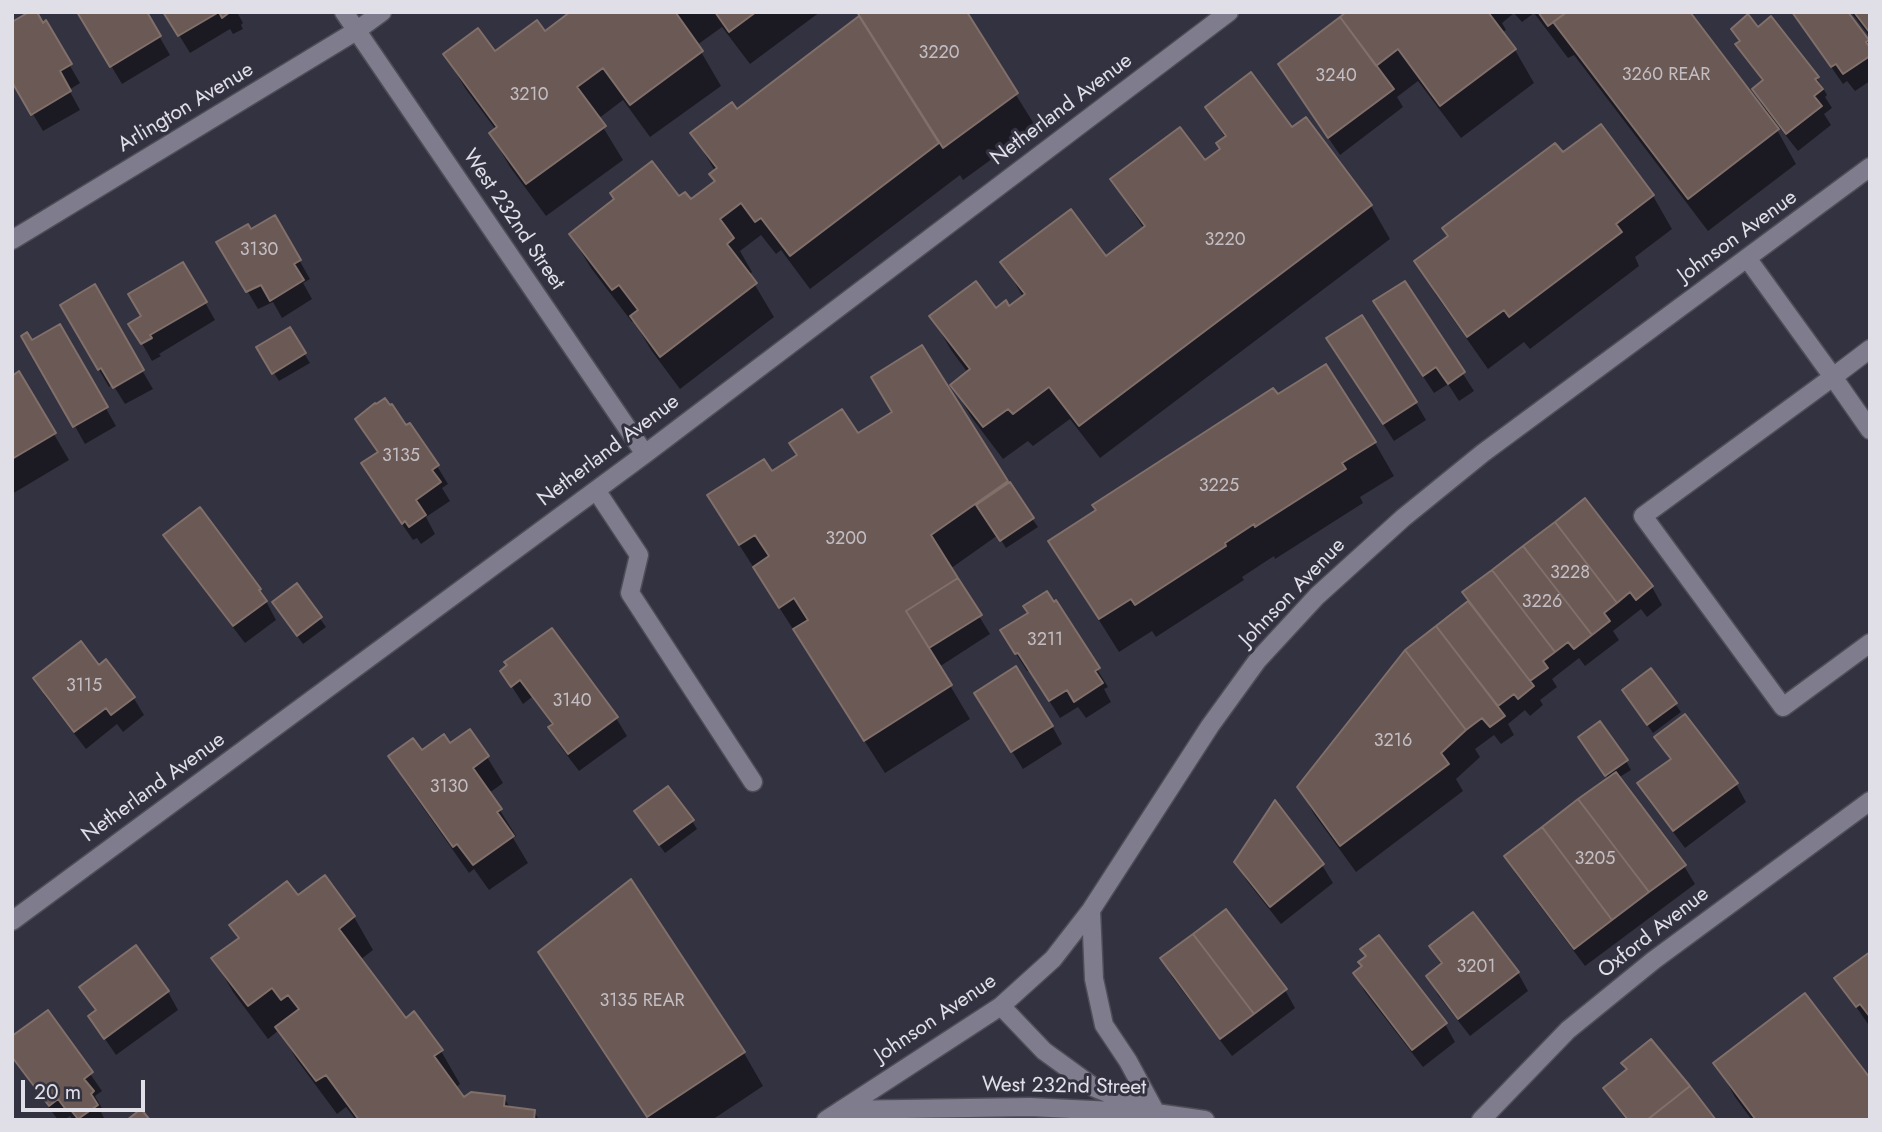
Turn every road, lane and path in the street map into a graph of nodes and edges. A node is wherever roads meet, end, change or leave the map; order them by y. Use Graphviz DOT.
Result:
graph roads {
  1 [pos="344,12"];
  2 [pos="382,12"];
  3 [pos="1230,12"];
  4 [pos="356,31"];
  5 [pos="1870,167"];
  6 [pos="12,240"];
  7 [pos="1747,258"];
  8 [pos="1870,349"];
  9 [pos="1833,377"];
  10 [pos="1870,430"];
  11 [pos="645,453"];
  12 [pos="596,489"];
  13 [pos="1870,643"];
  14 [pos="753,782"];
  15 [pos="1870,800"];
  16 [pos="1091,910"];
  17 [pos="12,921"];
  18 [pos="1002,1006"];
  19 [pos="841,1110"];
  20 [pos="1156,1113"];
  21 [pos="826,1120"];
  22 [pos="1205,1120"];
  23 [pos="1481,1120"];
  1 -- 4 [label="street, West 232nd Street"];
  2 -- 4 [label="street, Arlington Avenue"];
  3 -- 11 [label="street, Netherland Avenue"];
  4 -- 6 [label="street, Arlington Avenue"];
  4 -- 11 [label="street, West 232nd Street"];
  5 -- 7 [label="street, Johnson Avenue"];
  7 -- 9 [label="street"];
  7 -- 16 [label="street, Johnson Avenue"];
  8 -- 9 [label="street"];
  9 -- 10 [label="street"];
  9 -- 13 [label="street"];
  11 -- 12 [label="street, Netherland Avenue"];
  12 -- 14 [label="street"];
  12 -- 17 [label="street, Netherland Avenue"];
  15 -- 23 [label="street, Oxford Avenue"];
  16 -- 18 [label="street, Johnson Avenue"];
  16 -- 20 [label="street, West 232nd Street"];
  18 -- 19 [label="street, Johnson Avenue"];
  18 -- 20 [label="street"];
  19 -- 20 [label="street, West 232nd Street"];
  19 -- 21 [label="street, Johnson Avenue"];
  20 -- 22 [label="street"];
}
